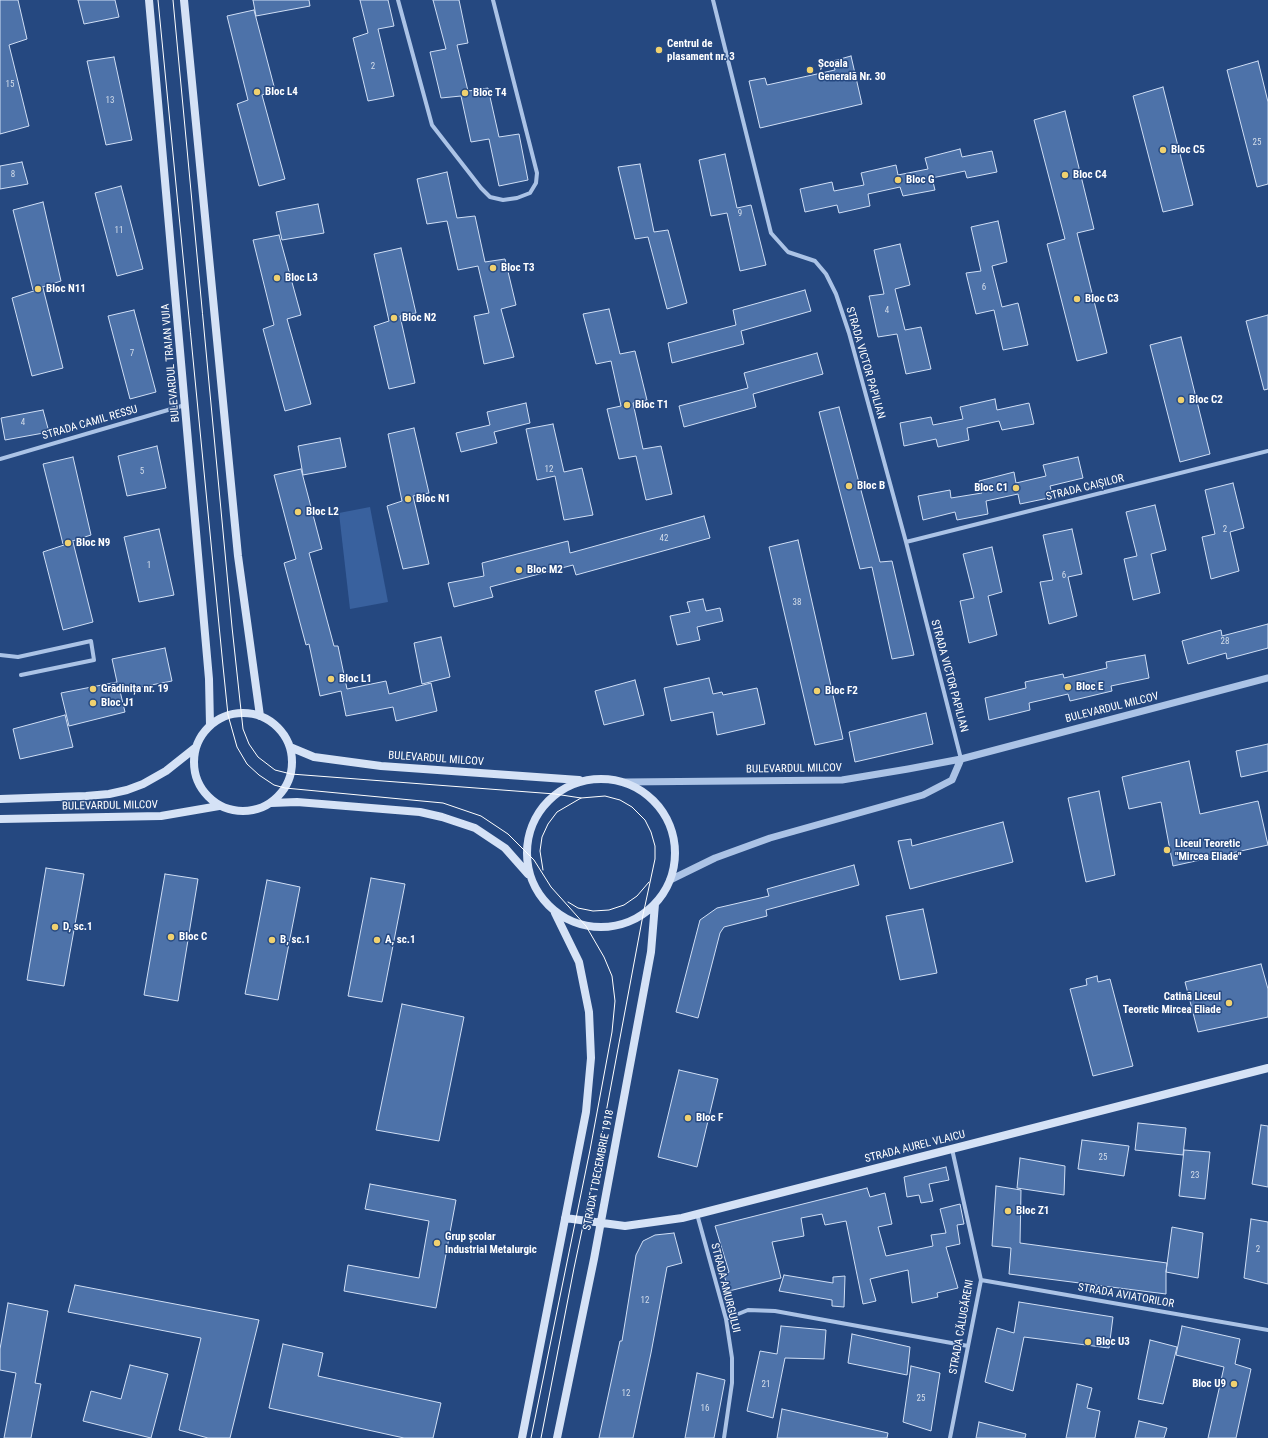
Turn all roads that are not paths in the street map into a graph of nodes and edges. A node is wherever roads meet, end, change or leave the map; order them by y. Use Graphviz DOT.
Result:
graph roads {
  1 [pos="149,0"];
  2 [pos="184,0"];
  3 [pos="398,0"];
  4 [pos="493,0"];
  5 [pos="712,0"];
  6 [pos="185,405"];
  7 [pos="1268,451"];
  8 [pos="0,459"];
  9 [pos="906,542"];
  10 [pos="0,655"];
  11 [pos="21,675"];
  12 [pos="1268,678"];
  13 [pos="260,716"];
  14 [pos="210,725"];
  15 [pos="290,747"];
  16 [pos="195,748"];
  17 [pos="961,759"];
  18 [pos="582,781"];
  19 [pos="625,782"];
  20 [pos="0,799"];
  21 [pos="271,803"];
  22 [pos="219,806"];
  23 [pos="0,819"];
  24 [pos="528,874"];
  25 [pos="670,880"];
  26 [pos="655,904"];
  27 [pos="555,913"];
  28 [pos="1268,1068"];
  29 [pos="952,1149"];
  30 [pos="697,1214"];
  31 [pos="565,1218"];
  32 [pos="600,1224"];
  33 [pos="981,1280"];
  34 [pos="726,1320"];
  35 [pos="1268,1330"];
  36 [pos="968,1346"];
  37 [pos="522,1438"];
  38 [pos="557,1438"];
  39 [pos="724,1438"];
  40 [pos="950,1438"];
  1 -- 6 [label="main road, BULEVARDUL TRAIAN VUIA"];
  2 -- 13 [label="main road"];
  3 -- 4 [label="street"];
  5 -- 9 [label="street, STRADA VICTOR PAPILIAN"];
  6 -- 8 [label="street, STRADA CAMIL RESSU"];
  6 -- 14 [label="main road, BULEVARDUL TRAIAN VUIA"];
  7 -- 9 [label="street, STRADA CAIȘILOR"];
  9 -- 17 [label="street, STRADA VICTOR PAPILIAN"];
  10 -- 11 [label="street"];
  12 -- 17 [label="street, BULEVARDUL MILCOV"];
  13 -- 14 [label="main road"];
  13 -- 15 [label="main road"];
  14 -- 16 [label="main road"];
  15 -- 18 [label="main road, BULEVARDUL MILCOV"];
  15 -- 21 [label="main road"];
  16 -- 20 [label="main road, BULEVARDUL MILCOV"];
  16 -- 22 [label="main road"];
  17 -- 19 [label="street, BULEVARDUL MILCOV"];
  17 -- 25 [label="street"];
  18 -- 19 [label="main road"];
  18 -- 24 [label="main road"];
  19 -- 25 [label="main road"];
  21 -- 22 [label="main road"];
  21 -- 24 [label="main road"];
  22 -- 23 [label="main road, BULEVARDUL MILCOV"];
  24 -- 27 [label="main road"];
  25 -- 26 [label="main road"];
  26 -- 27 [label="main road"];
  26 -- 32 [label="main road, STRADA 1 DECEMBRIE 1918"];
  27 -- 31 [label="main road"];
  28 -- 29 [label="main road, STRADA AUREL VLAICU"];
  29 -- 30 [label="main road, STRADA AUREL VLAICU"];
  29 -- 33 [label="street, STRADA CĂLUGĂRENI"];
  30 -- 32 [label="main road, STRADA AUREL VLAICU"];
  30 -- 34 [label="street, STRADA AMURGULUI"];
  31 -- 32 [label="main road, STRADA AUREL VLAICU"];
  31 -- 37 [label="main road"];
  32 -- 38 [label="main road, STRADA 1 DECEMBRIE 1918"];
  33 -- 35 [label="street, STRADA AVIATORILOR"];
  33 -- 36 [label="street, STRADA CĂLUGĂRENI"];
  34 -- 36 [label="street"];
  34 -- 39 [label="street, STRADA AMURGULUI"];
  36 -- 40 [label="street, STRADA CĂLUGĂRENI"];
}
